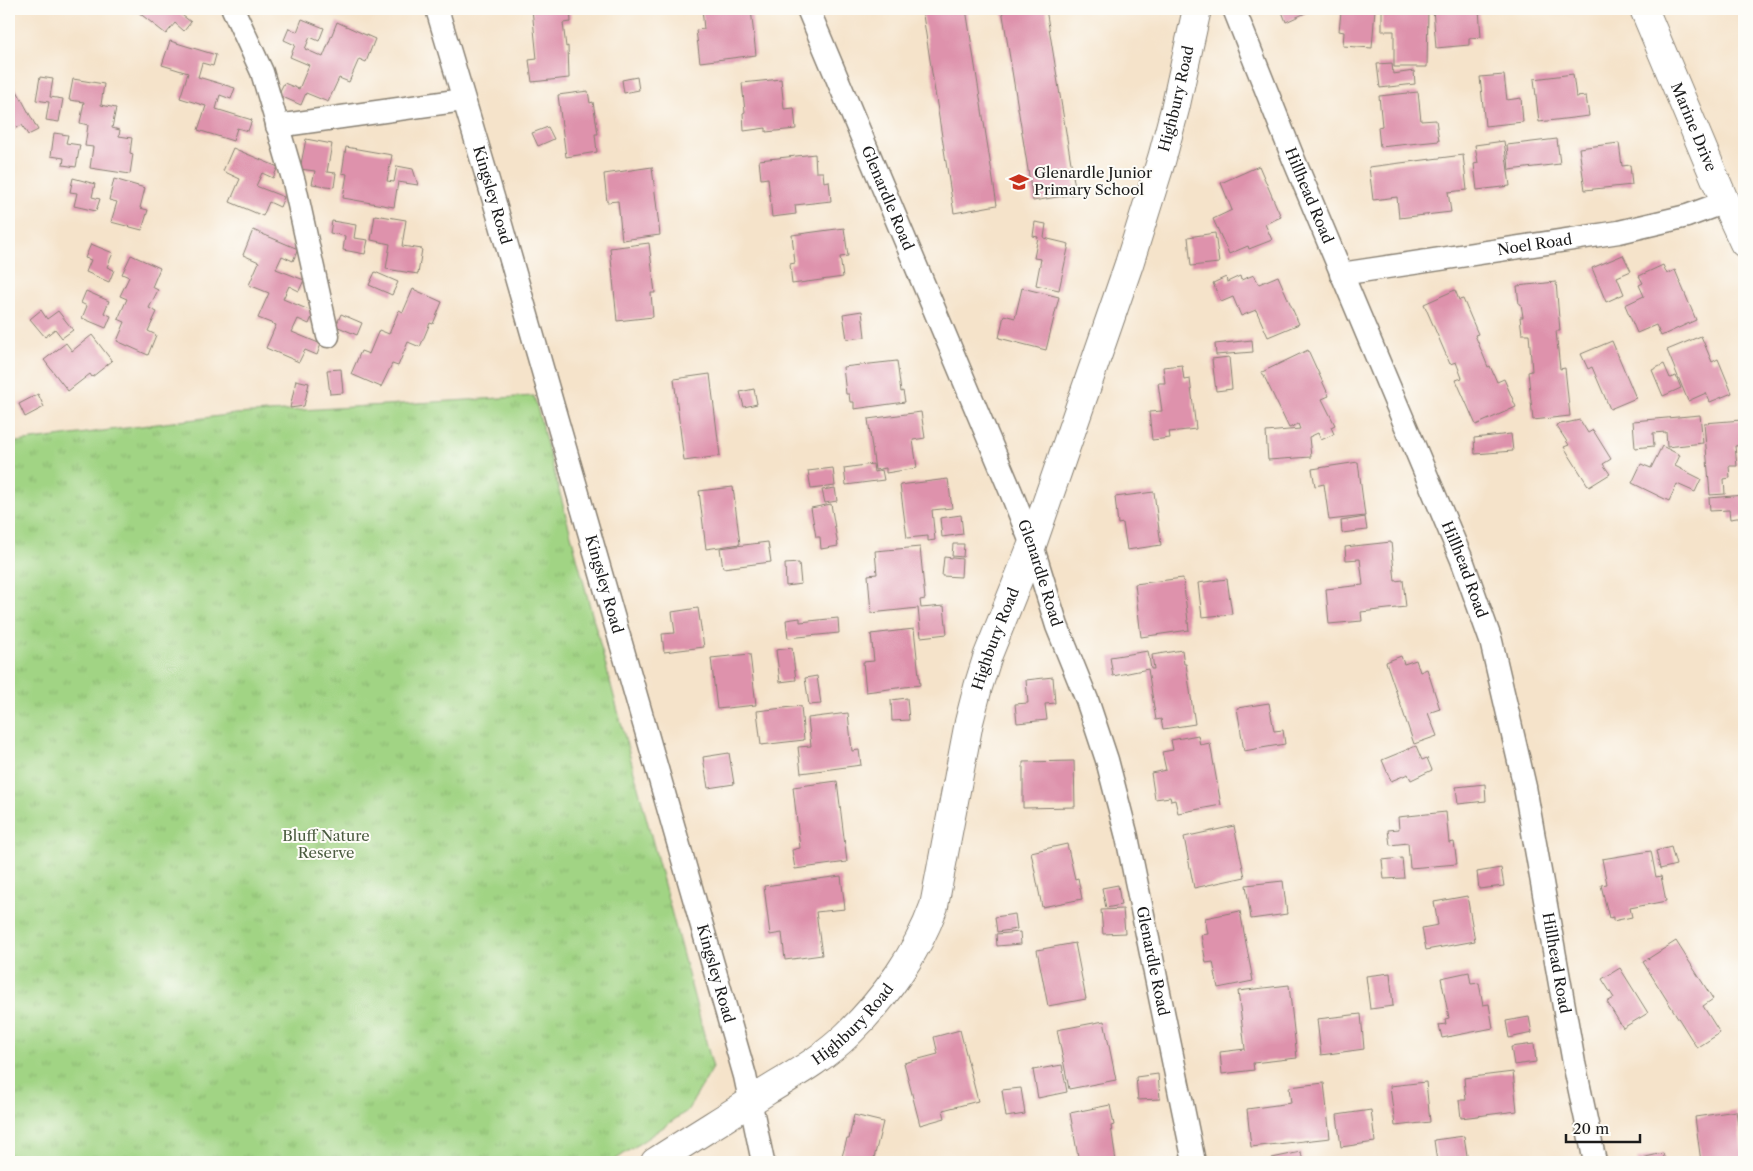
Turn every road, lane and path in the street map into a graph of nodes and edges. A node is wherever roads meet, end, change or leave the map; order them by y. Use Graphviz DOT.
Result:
graph roads {
  1 [pos="233,9"];
  2 [pos="437,9"];
  3 [pos="808,9"];
  4 [pos="1197,9"];
  5 [pos="1234,9"];
  6 [pos="1644,9"];
  7 [pos="463,100"];
  8 [pos="277,126"];
  9 [pos="1725,202"];
  10 [pos="1742,233"];
  11 [pos="1341,274"];
  12 [pos="328,336"];
  13 [pos="1032,545"];
  14 [pos="750,1102"];
  15 [pos="655,1162"];
  16 [pos="762,1162"];
  17 [pos="1194,1162"];
  18 [pos="1595,1162"];
  1 -- 8 [label="street"];
  2 -- 7 [label="street, Kingsley Road"];
  3 -- 13 [label="street, Glenardle Road"];
  4 -- 13 [label="street, Highbury Road"];
  5 -- 11 [label="street, Hillhead Road"];
  6 -- 9 [label="street, Marine Drive"];
  7 -- 8 [label="street"];
  7 -- 14 [label="street, Kingsley Road"];
  8 -- 12 [label="street"];
  9 -- 10 [label="street, Marine Drive"];
  9 -- 11 [label="street, Noel Road"];
  11 -- 18 [label="street, Hillhead Road"];
  13 -- 14 [label="street, Highbury Road"];
  13 -- 17 [label="street, Glenardle Road"];
  14 -- 15 [label="street, Highbury Road"];
  14 -- 16 [label="street, Kingsley Road"];
}
